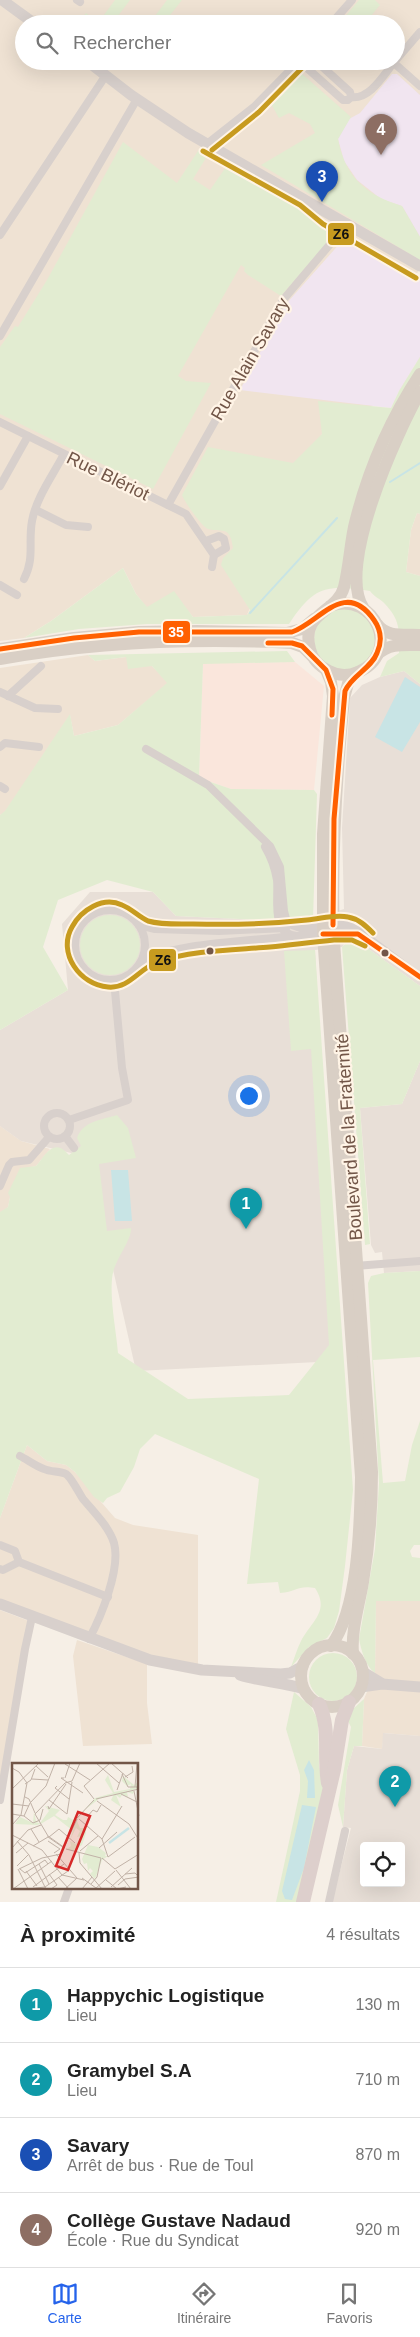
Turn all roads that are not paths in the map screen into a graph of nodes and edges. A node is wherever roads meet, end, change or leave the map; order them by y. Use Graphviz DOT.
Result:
graph roads {
  1 [pos="2,0"];
  2 [pos="352,0"];
  3 [pos="23,15"];
  4 [pos="339,15"];
  5 [pos="420,32"];
  6 [pos="405,49"];
  7 [pos="99,70"];
  8 [pos="290,70"];
  9 [pos="309,70"];
  10 [pos="326,70"];
  11 [pos="387,70"];
  12 [pos="404,70"];
  13 [pos="109,78"];
  14 [pos="420,86"];
  15 [pos="351,97"];
  16 [pos="137,99"];
  17 [pos="207,144"];
  18 [pos="347,226"];
  19 [pos="0,235"];
  20 [pos="420,270"];
  21 [pos="0,336"];
  22 [pos="420,374"];
  23 [pos="420,392"];
  24 [pos="0,422"];
  25 [pos="28,436"];
  26 [pos="64,454"];
  27 [pos="0,486"];
  28 [pos="168,505"];
  29 [pos="36,510"];
  30 [pos="88,526"];
  31 [pos="206,542"];
  32 [pos="214,555"];
  33 [pos="212,567"];
  34 [pos="24,579"];
  35 [pos="0,585"];
  36 [pos="18,595"];
  37 [pos="330,606"];
  38 [pos="364,609"];
  39 [pos="316,618"];
  40 [pos="377,624"];
  41 [pos="420,635"];
  42 [pos="420,645"];
  43 [pos="0,649"];
  44 [pos="377,655"];
  45 [pos="313,658"];
  46 [pos="0,659"];
  47 [pos="41,666"];
  48 [pos="326,670"];
  49 [pos="358,672"];
  50 [pos="0,692"];
  51 [pos="8,696"];
  52 [pos="58,709"];
  53 [pos="0,747"];
  54 [pos="40,747"];
  55 [pos="146,749"];
  56 [pos="252,828"];
  57 [pos="139,925"];
  58 [pos="282,928"];
  59 [pos="328,930"];
  60 [pos="299,932"];
  61 [pos="139,964"];
  62 [pos="420,977"];
  63 [pos="114,980"];
  64 [pos="68,1120"];
  65 [pos="49,1136"];
  66 [pos="65,1136"];
  67 [pos="74,1148"];
  68 [pos="0,1186"];
  69 [pos="420,1261"];
  70 [pos="353,1267"];
  71 [pos="20,1456"];
  72 [pos="0,1545"];
  73 [pos="20,1562"];
  74 [pos="0,1569"];
  75 [pos="108,1597"];
  76 [pos="0,1604"];
  77 [pos="354,1605"];
  78 [pos="32,1617"];
  79 [pos="89,1639"];
  80 [pos="331,1646"];
  81 [pos="353,1654"];
  82 [pos="303,1666"];
  83 [pos="233,1672"];
  84 [pos="363,1672"];
  85 [pos="382,1684"];
  86 [pos="420,1686"];
  87 [pos="361,1687"];
  88 [pos="304,1689"];
  89 [pos="349,1702"];
  90 [pos="318,1704"];
  91 [pos="329,1788"];
  92 [pos="0,1800"];
  93 [pos="345,1831"];
  94 [pos="68,1890"];
  95 [pos="64,1902"];
  96 [pos="303,1902"];
  97 [pos="329,1902"];
  1 -- 3 [label="street"];
  2 -- 4 [label="street"];
  5 -- 6 [label="street"];
  7 -- 13 [label="street"];
  8 -- 17 [label="street"];
  9 -- 15 [label="street"];
  10 -- 15 [label="street"];
  11 -- 15 [label="street"];
  12 -- 14 [label="street"];
  13 -- 16 [label="street"];
  13 -- 19 [label="street"];
  16 -- 17 [label="street"];
  16 -- 21 [label="street"];
  17 -- 18 [label="street"];
  18 -- 20 [label="street"];
  18 -- 28 [label="street, Rue Alain Savary"];
  22 -- 37 [label="main road"];
  23 -- 38 [label="main road"];
  24 -- 25 [label="street, Rue Blériot"];
  25 -- 26 [label="street, Rue Blériot"];
  25 -- 27 [label="street"];
  26 -- 28 [label="street, Rue Blériot"];
  26 -- 29 [label="street"];
  28 -- 31 [label="street, Rue Blériot"];
  29 -- 30 [label="street"];
  29 -- 34 [label="street"];
  31 -- 32 [label="street, Rue Blériot"];
  31 -- 32 [label="street"];
  32 -- 33 [label="street"];
  35 -- 36 [label="street"];
  37 -- 38 [label="main road"];
  37 -- 39 [label="main road"];
  38 -- 40 [label="main road"];
  39 -- 43 [label="main road"];
  39 -- 45 [label="main road"];
  40 -- 41 [label="main road"];
  40 -- 44 [label="main road"];
  42 -- 44 [label="main road"];
  44 -- 49 [label="main road"];
  45 -- 46 [label="main road"];
  45 -- 48 [label="main road"];
  47 -- 51 [label="street"];
  48 -- 49 [label="main road"];
  48 -- 59 [label="main road, Boulevard de la Fraternité"];
  49 -- 59 [label="main road, Boulevard de la Fraternité"];
  50 -- 51 [label="street"];
  51 -- 52 [label="street"];
  53 -- 54 [label="street"];
  55 -- 56 [label="street"];
  56 -- 58 [label="street"];
  56 -- 60 [label="street"];
  57 -- 58 [label="street"];
  57 -- 61 [label="street"];
  57 -- 63 [label="street"];
  58 -- 60 [label="street"];
  59 -- 60 [label="street"];
  59 -- 62 [label="street"];
  59 -- 70 [label="main road, Boulevard de la Fraternité"];
  60 -- 61 [label="street"];
  61 -- 63 [label="street"];
  63 -- 64 [label="street"];
  64 -- 65 [label="street"];
  64 -- 66 [label="street"];
  65 -- 66 [label="street"];
  65 -- 68 [label="street"];
  66 -- 67 [label="street"];
  69 -- 70 [label="street"];
  70 -- 77 [label="main road, Boulevard de la Fraternité"];
  71 -- 75 [label="street"];
  72 -- 73 [label="street"];
  73 -- 74 [label="street"];
  73 -- 75 [label="street"];
  75 -- 79 [label="street"];
  76 -- 78 [label="street"];
  77 -- 80 [label="main road"];
  77 -- 81 [label="main road"];
  78 -- 79 [label="street"];
  78 -- 92 [label="street"];
  79 -- 83 [label="street"];
  80 -- 81 [label="main road"];
  80 -- 82 [label="main road"];
  81 -- 84 [label="main road"];
  82 -- 83 [label="street"];
  82 -- 88 [label="main road"];
  83 -- 88 [label="street"];
  84 -- 85 [label="street"];
  84 -- 87 [label="main road"];
  85 -- 86 [label="street"];
  85 -- 87 [label="street"];
  87 -- 89 [label="main road"];
  88 -- 90 [label="main road"];
  89 -- 90 [label="main road"];
  89 -- 91 [label="highway"];
  90 -- 91 [label="highway"];
  91 -- 96 [label="highway"];
  93 -- 97 [label="street"];
  94 -- 95 [label="street"];
}
